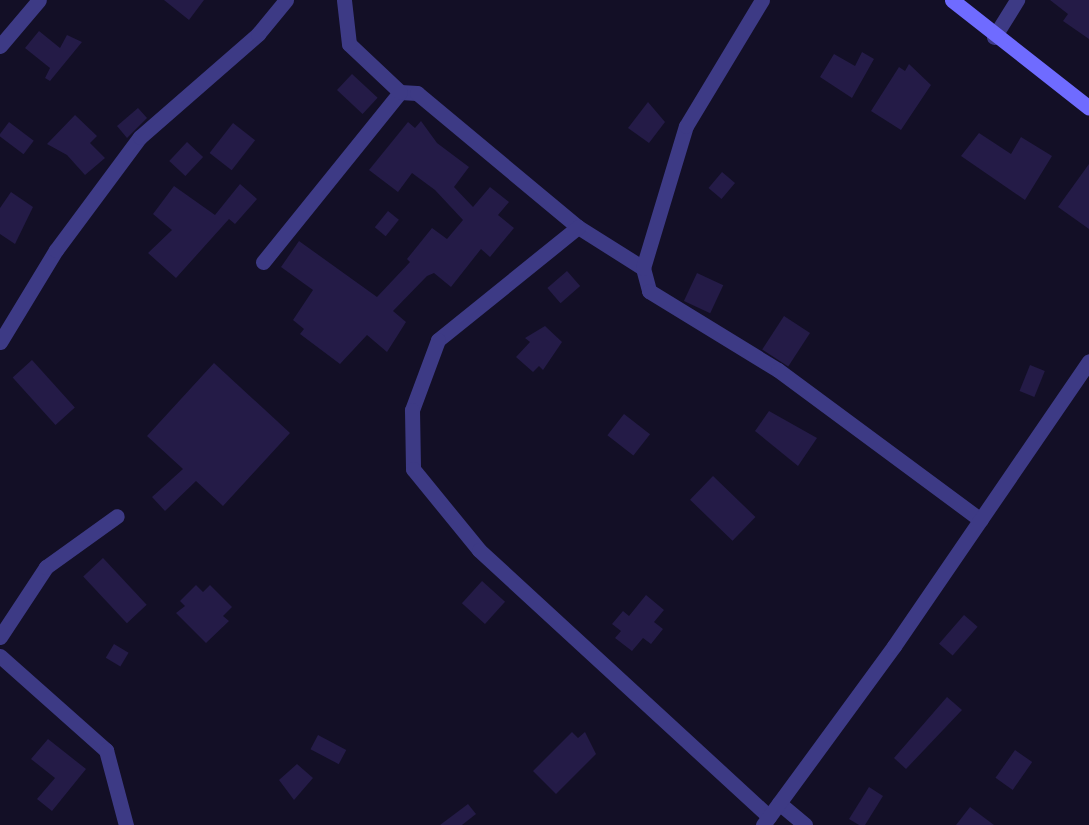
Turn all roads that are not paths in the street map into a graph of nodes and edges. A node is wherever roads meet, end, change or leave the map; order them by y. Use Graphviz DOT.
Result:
graph roads {
  1 [pos="39,0"];
  2 [pos="286,0"];
  3 [pos="344,0"];
  4 [pos="762,0"];
  5 [pos="952,0"];
  6 [pos="1017,0"];
  7 [pos="994,37"];
  8 [pos="0,46"];
  9 [pos="400,92"];
  10 [pos="1089,108"];
  11 [pos="578,227"];
  12 [pos="263,262"];
  13 [pos="644,268"];
  14 [pos="0,342"];
  15 [pos="1089,361"];
  16 [pos="117,516"];
  17 [pos="981,520"];
  18 [pos="0,637"];
  19 [pos="0,656"];
  20 [pos="779,803"];
  21 [pos="766,821"];
  22 [pos="126,825"];
  23 [pos="805,825"];
  1 -- 8 [label="street"];
  2 -- 14 [label="street"];
  3 -- 9 [label="street"];
  4 -- 13 [label="street"];
  5 -- 7 [label="street"];
  6 -- 7 [label="street"];
  7 -- 10 [label="street"];
  9 -- 11 [label="street"];
  9 -- 12 [label="street"];
  11 -- 13 [label="street"];
  11 -- 21 [label="street"];
  13 -- 17 [label="street"];
  15 -- 17 [label="street"];
  16 -- 18 [label="street"];
  17 -- 20 [label="street"];
  19 -- 22 [label="street"];
  20 -- 21 [label="street"];
  20 -- 23 [label="street"];
}
